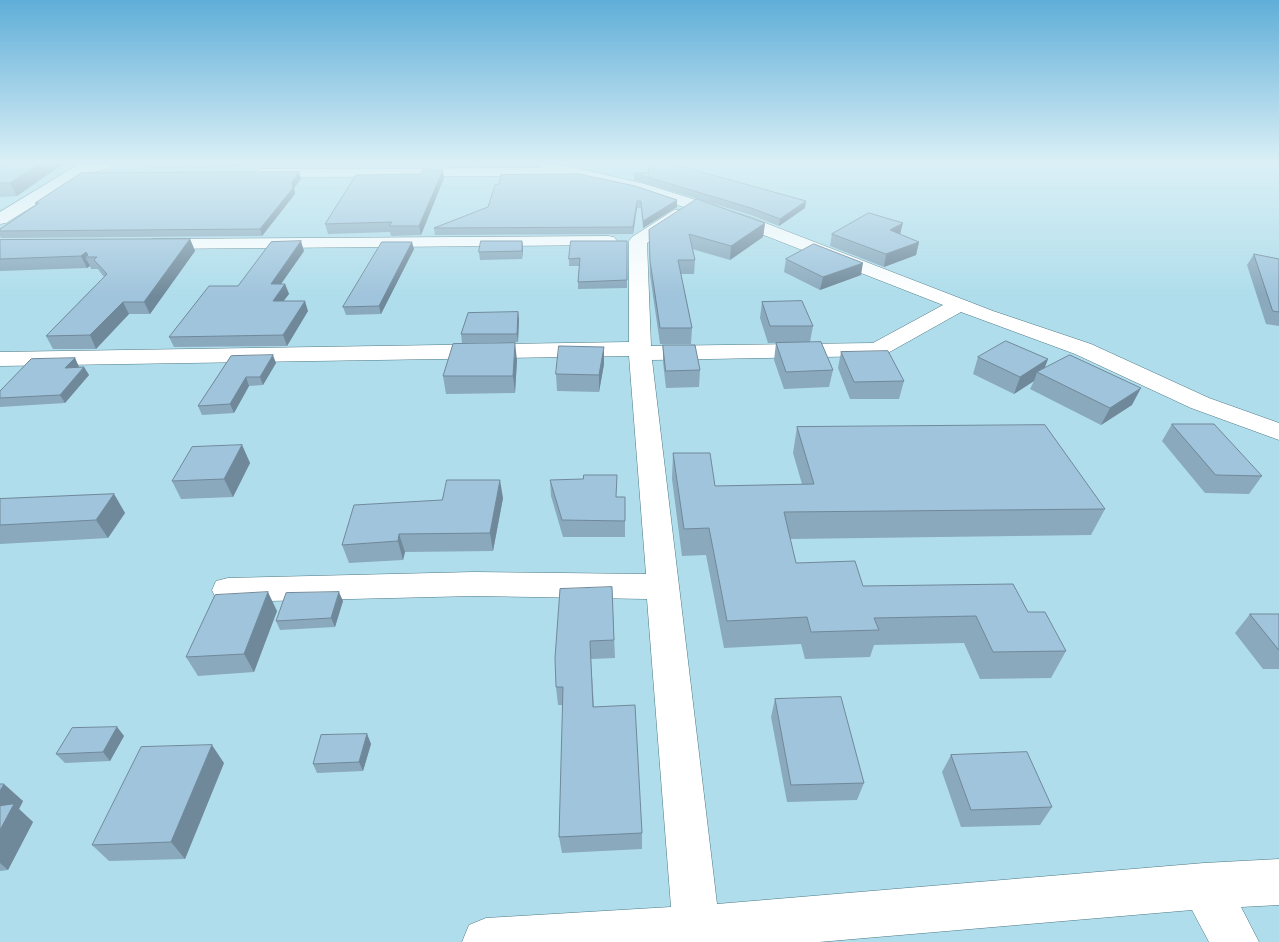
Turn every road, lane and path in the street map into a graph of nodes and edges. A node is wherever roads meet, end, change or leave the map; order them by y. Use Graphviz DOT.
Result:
graph roads {
  1 [pos="18,208"];
  2 [pos="688,208"];
  3 [pos="702,208"];
  4 [pos="0,219"];
  5 [pos="638,241"];
  6 [pos="140,244"];
  7 [pos="959,304"];
  8 [pos="640,351"];
  9 [pos="0,359"];
  10 [pos="1279,432"];
  11 [pos="663,587"];
  12 [pos="228,590"];
  13 [pos="1279,882"];
  14 [pos="1204,886"];
  15 [pos="696,929"];
  16 [pos="486,942"];
  17 [pos="1235,942"];
  1 -- 4 [label="street"];
  2 -- 5 [label="street"];
  3 -- 7 [label="street"];
  5 -- 6 [label="street"];
  5 -- 8 [label="street"];
  7 -- 8 [label="street"];
  7 -- 10 [label="street"];
  8 -- 9 [label="street"];
  8 -- 11 [label="street"];
  11 -- 12 [label="street"];
  11 -- 15 [label="street"];
  13 -- 14 [label="street"];
  14 -- 15 [label="street"];
  14 -- 17 [label="street"];
  15 -- 16 [label="street"];
}
